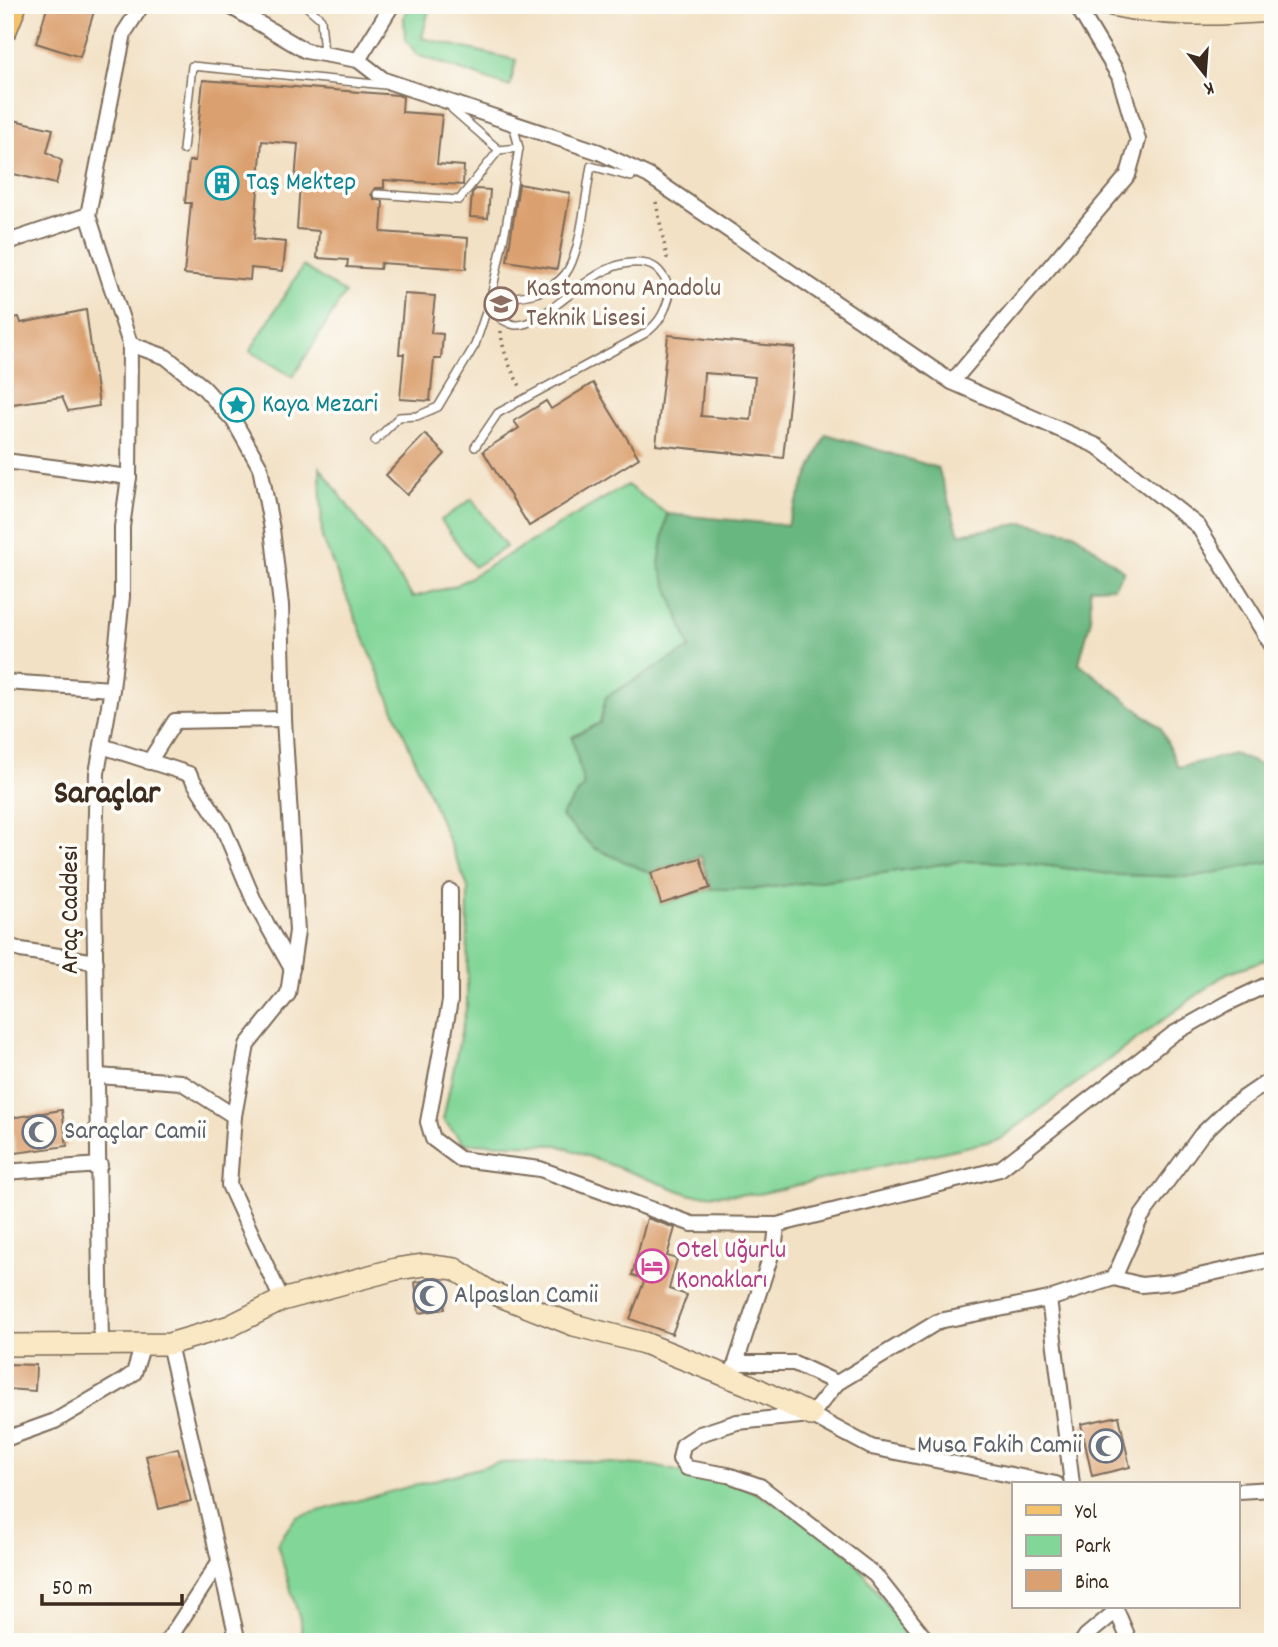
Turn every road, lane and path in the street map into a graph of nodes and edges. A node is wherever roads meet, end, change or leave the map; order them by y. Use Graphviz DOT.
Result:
graph roads {
  1 [pos="15,5"];
  2 [pos="142,5"];
  3 [pos="228,5"];
  4 [pos="305,5"];
  5 [pos="392,5"];
  6 [pos="1082,5"];
  7 [pos="1112,5"];
  8 [pos="1273,11"];
  9 [pos="5,30"];
  10 [pos="324,54"];
  11 [pos="358,60"];
  12 [pos="513,123"];
  13 [pos="519,148"];
  14 [pos="183,150"];
  15 [pos="499,150"];
  16 [pos="631,177"];
  17 [pos="377,194"];
  18 [pos="655,197"];
  19 [pos="88,215"];
  20 [pos="5,243"];
  21 [pos="662,271"];
  22 [pos="491,298"];
  23 [pos="501,319"];
  24 [pos="130,344"];
  25 [pos="952,382"];
  26 [pos="527,397"];
  27 [pos="375,441"];
  28 [pos="475,447"];
  29 [pos="5,461"];
  30 [pos="129,477"];
  31 [pos="1273,647"];
  32 [pos="5,682"];
  33 [pos="112,689"];
  34 [pos="285,719"];
  35 [pos="102,746"];
  36 [pos="149,761"];
  37 [pos="450,891"];
  38 [pos="5,945"];
  39 [pos="96,962"];
  40 [pos="292,969"];
  41 [pos="1273,982"];
  42 [pos="98,1076"];
  43 [pos="1273,1078"];
  44 [pos="234,1116"];
  45 [pos="100,1165"];
  46 [pos="5,1171"];
  47 [pos="776,1225"];
  48 [pos="1273,1259"];
  49 [pos="1114,1278"];
  50 [pos="1049,1299"];
  51 [pos="282,1300"];
  52 [pos="102,1344"];
  53 [pos="143,1344"];
  54 [pos="169,1344"];
  55 [pos="5,1345"];
  56 [pos="734,1370"];
  57 [pos="837,1382"];
  58 [pos="811,1415"];
  59 [pos="5,1439"];
  60 [pos="1046,1482"];
  61 [pos="1072,1482"];
  62 [pos="1273,1489"];
  63 [pos="1240,1491"];
  64 [pos="219,1562"];
  65 [pos="1116,1609"];
  66 [pos="167,1642"];
  67 [pos="238,1642"];
  68 [pos="928,1642"];
  69 [pos="1082,1642"];
  70 [pos="1130,1642"];
  1 -- 9 [label="main road"];
  2 -- 19 [label="street"];
  3 -- 10 [label="street"];
  4 -- 10 [label="lane"];
  5 -- 11 [label="street"];
  6 -- 25 [label="street"];
  7 -- 8 [label="main road"];
  10 -- 11 [label="street"];
  11 -- 12 [label="street"];
  12 -- 13 [label="lane"];
  12 -- 25 [label="street"];
  13 -- 15 [label="lane"];
  13 -- 22 [label="lane"];
  14 -- 15 [label="lane"];
  15 -- 17 [label="lane"];
  16 -- 22 [label="lane"];
  18 -- 21 [label="path"];
  19 -- 20 [label="street"];
  19 -- 24 [label="street, Araç Caddesi"];
  21 -- 23 [label="lane"];
  21 -- 26 [label="lane"];
  22 -- 23 [label="lane"];
  22 -- 27 [label="lane"];
  23 -- 26 [label="path"];
  24 -- 30 [label="street, Araç Caddesi"];
  24 -- 34 [label="street"];
  25 -- 31 [label="street"];
  26 -- 28 [label="lane"];
  29 -- 30 [label="street"];
  30 -- 33 [label="street, Araç Caddesi"];
  32 -- 33 [label="street"];
  33 -- 35 [label="street, Araç Caddesi"];
  34 -- 36 [label="street"];
  34 -- 40 [label="street"];
  35 -- 36 [label="street"];
  35 -- 39 [label="street, Araç Caddesi"];
  36 -- 40 [label="street"];
  37 -- 47 [label="street"];
  38 -- 39 [label="street"];
  39 -- 42 [label="street, Araç Caddesi"];
  40 -- 44 [label="street"];
  41 -- 47 [label="street"];
  42 -- 44 [label="street"];
  42 -- 45 [label="street, Araç Caddesi"];
  43 -- 49 [label="street"];
  44 -- 51 [label="street"];
  45 -- 46 [label="street"];
  45 -- 52 [label="street, Araç Caddesi"];
  47 -- 56 [label="street"];
  48 -- 49 [label="street"];
  49 -- 50 [label="street"];
  50 -- 57 [label="street"];
  50 -- 61 [label="street"];
  51 -- 54 [label="main road"];
  51 -- 56 [label="main road"];
  52 -- 53 [label="main road"];
  52 -- 55 [label="main road"];
  53 -- 54 [label="main road"];
  53 -- 59 [label="street"];
  54 -- 64 [label="street"];
  56 -- 57 [label="street"];
  56 -- 58 [label="main road"];
  57 -- 58 [label="street"];
  58 -- 60 [label="street"];
  58 -- 68 [label="street"];
  62 -- 63 [label="street"];
  64 -- 66 [label="street"];
  64 -- 67 [label="street"];
  65 -- 69 [label="street"];
  65 -- 70 [label="street"];
}
